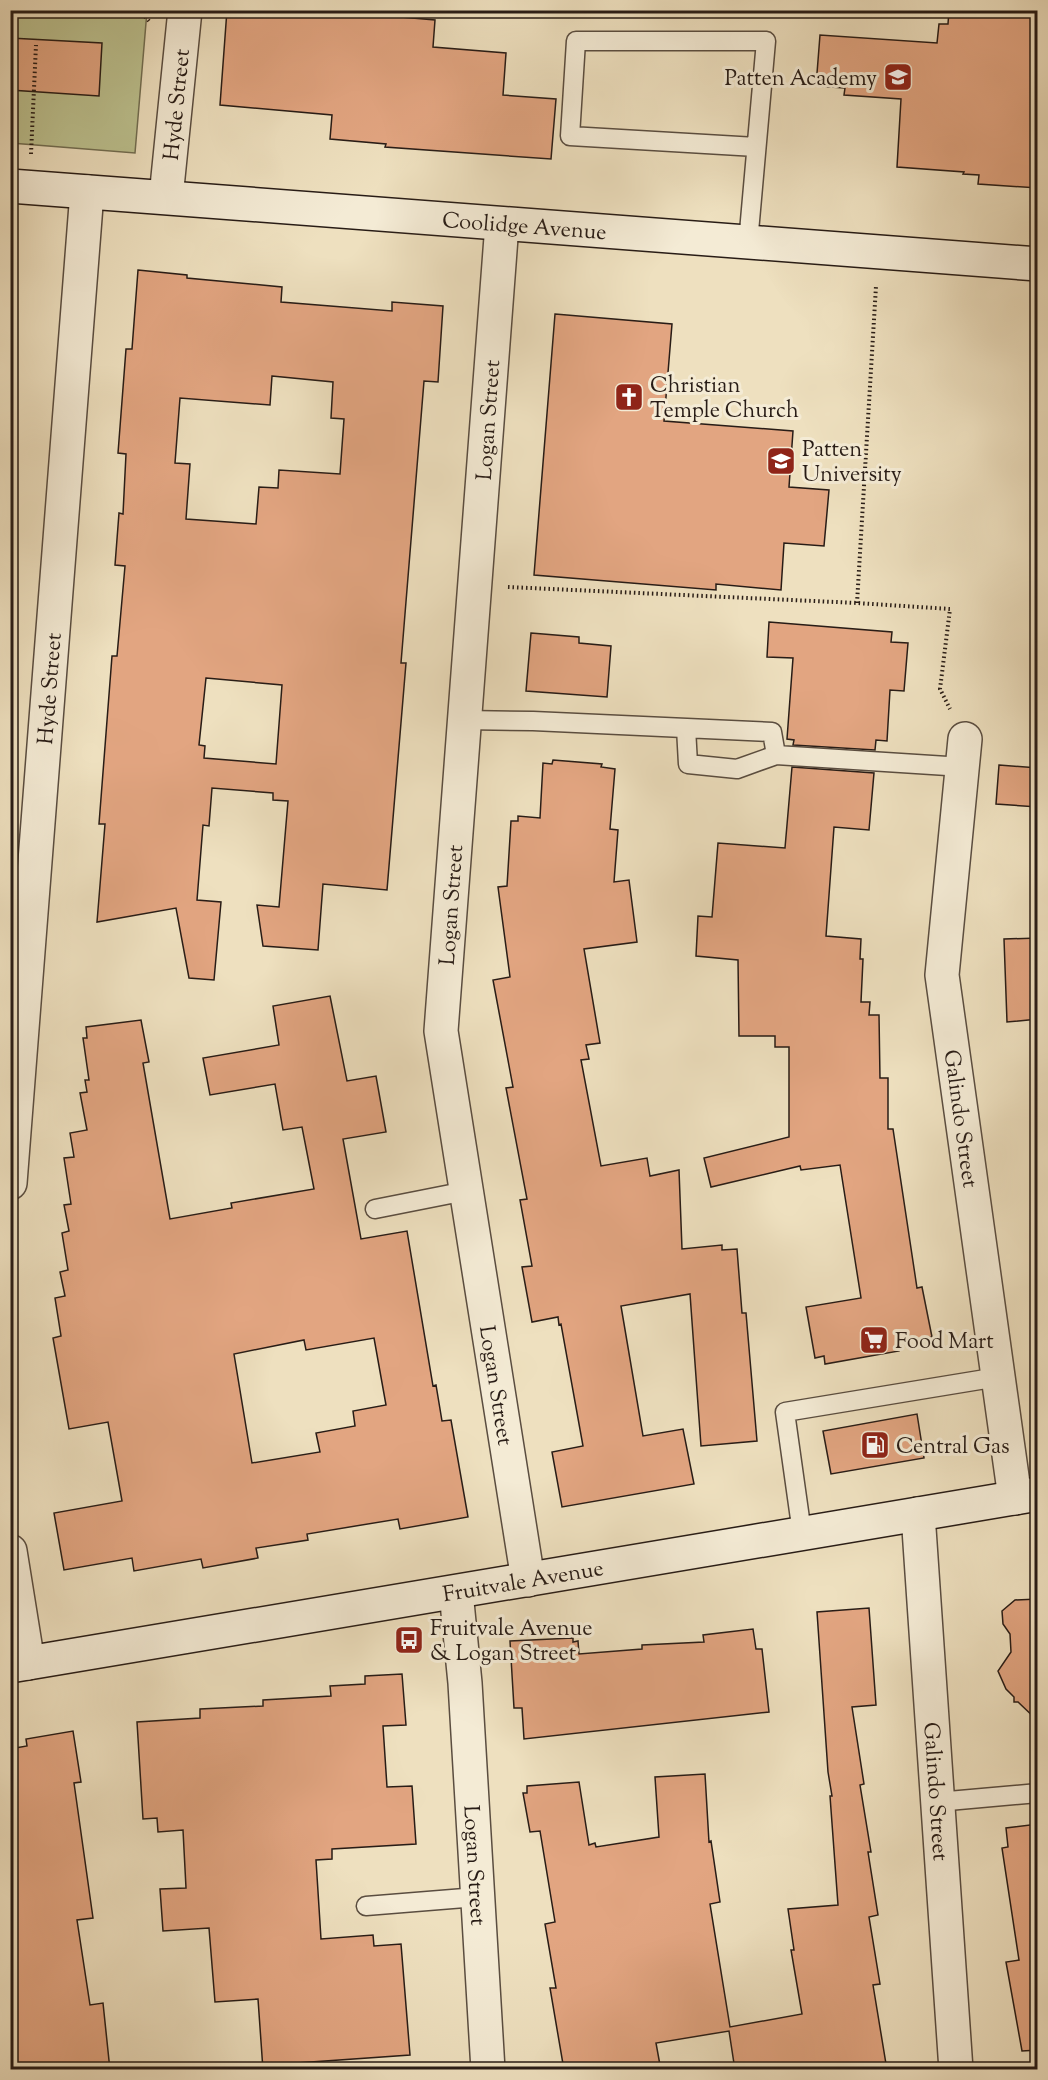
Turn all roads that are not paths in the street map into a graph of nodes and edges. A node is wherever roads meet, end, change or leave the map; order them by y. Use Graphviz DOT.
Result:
graph roads {
  1 [pos="184,10"];
  2 [pos="756,147"];
  3 [pos="22,187"];
  4 [pos="87,192"];
  5 [pos="166,198"];
  6 [pos="502,224"];
  7 [pos="748,243"];
  8 [pos="1038,264"];
  9 [pos="464,720"];
  10 [pos="686,728"];
  11 [pos="964,753"];
  12 [pos="776,755"];
  13 [pos="10,1183"];
  14 [pos="466,1191"];
  15 [pos="375,1209"];
  16 [pos="998,1377"];
  17 [pos="1026,1496"];
  18 [pos="918,1514"];
  19 [pos="802,1533"];
  20 [pos="10,1551"];
  21 [pos="528,1580"];
  22 [pos="456,1592"];
  23 [pos="20,1664"];
  24 [pos="1038,1793"];
  25 [pos="937,1802"];
  26 [pos="477,1897"];
  27 [pos="366,1906"];
  28 [pos="488,2070"];
  29 [pos="956,2070"];
  1 -- 5 [label="street, Hyde Street"];
  2 -- 2 [label="lane"];
  2 -- 7 [label="lane"];
  3 -- 4 [label="street, Coolidge Avenue"];
  4 -- 5 [label="street, Coolidge Avenue"];
  4 -- 13 [label="street, Hyde Street"];
  5 -- 6 [label="street, Coolidge Avenue"];
  6 -- 7 [label="street, Coolidge Avenue"];
  6 -- 9 [label="street, Logan Street"];
  7 -- 8 [label="street, Coolidge Avenue"];
  9 -- 10 [label="lane"];
  9 -- 14 [label="street, Logan Street"];
  10 -- 12 [label="lane"];
  10 -- 12 [label="lane"];
  11 -- 12 [label="lane"];
  11 -- 16 [label="street, Galindo Street"];
  14 -- 15 [label="lane"];
  14 -- 21 [label="street, Logan Street"];
  16 -- 17 [label="street, Galindo Street"];
  16 -- 19 [label="lane"];
  17 -- 18 [label="street, Fruitvale Avenue"];
  18 -- 19 [label="street, Fruitvale Avenue"];
  18 -- 25 [label="street, Galindo Street"];
  19 -- 21 [label="street, Fruitvale Avenue"];
  20 -- 23 [label="street"];
  21 -- 22 [label="street, Fruitvale Avenue"];
  22 -- 23 [label="street, Fruitvale Avenue"];
  22 -- 26 [label="street, Logan Street"];
  24 -- 25 [label="lane"];
  25 -- 29 [label="street, Galindo Street"];
  26 -- 27 [label="lane"];
  26 -- 28 [label="street, Logan Street"];
}
